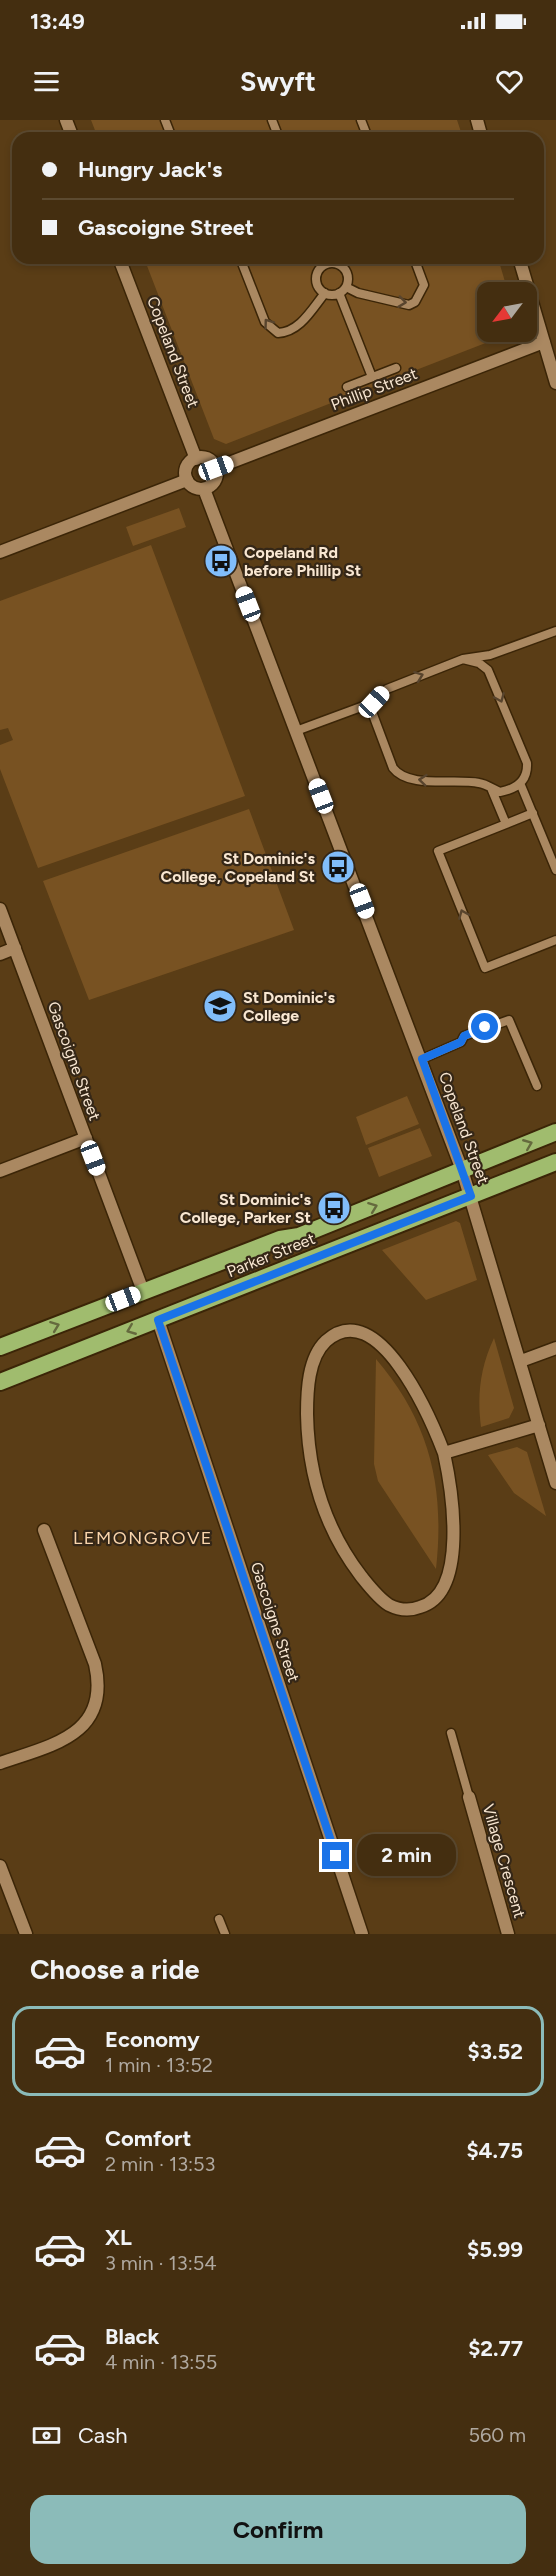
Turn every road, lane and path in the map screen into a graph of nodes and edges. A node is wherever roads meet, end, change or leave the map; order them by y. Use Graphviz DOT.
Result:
graph roads {
  1 [pos="121,264"];
  2 [pos="242,264"];
  3 [pos="325,264"];
  4 [pos="335,264"];
  5 [pos="416,264"];
  6 [pos="521,264"];
  7 [pos="343,290"];
  8 [pos="325,293"];
  9 [pos="544,342"];
  10 [pos="396,368"];
  11 [pos="372,377"];
  12 [pos="556,383"];
  13 [pos="347,387"];
  14 [pos="196,459"];
  15 [pos="216,468"];
  16 [pos="188,480"];
  17 [pos="204,489"];
  18 [pos="0,552"];
  19 [pos="556,631"];
  20 [pos="463,659"];
  21 [pos="369,704"];
  22 [pos="296,731"];
  23 [pos="520,783"];
  24 [pos="491,788"];
  25 [pos="533,813"];
  26 [pos="506,824"];
  27 [pos="556,870"];
  28 [pos="0,909"];
  29 [pos="556,940"];
  30 [pos="15,948"];
  31 [pos="0,954"];
  32 [pos="422,1059"];
  33 [pos="537,1086"];
  34 [pos="556,1132"];
  35 [pos="86,1138"];
  36 [pos="556,1162"];
  37 [pos="462,1170"];
  38 [pos="0,1171"];
  39 [pos="471,1196"];
  40 [pos="143,1291"];
  41 [pos="158,1320"];
  42 [pos="0,1347"];
  43 [pos="556,1348"];
  44 [pos="521,1361"];
  45 [pos="0,1382"];
  46 [pos="539,1425"];
  47 [pos="444,1453"];
  48 [pos="556,1483"];
  49 [pos="44,1530"];
  50 [pos="451,1733"];
  51 [pos="0,1763"];
  52 [pos="469,1797"];
  53 [pos="0,1866"];
  54 [pos="219,1919"];
  55 [pos="26,1934"];
  56 [pos="225,1934"];
  57 [pos="362,1934"];
  58 [pos="508,1934"];
  1 -- 14 [label="street, Copeland Street"];
  8 -- 2 [label="lane, one-way"];
  3 -- 8 [label="lane"];
  4 -- 7 [label="lane"];
  7 -- 5 [label="lane, one-way"];
  6 -- 9 [label="street"];
  7 -- 8 [label="lane"];
  7 -- 11 [label="lane"];
  9 -- 12 [label="street"];
  9 -- 15 [label="street, Phillip Street"];
  10 -- 11 [label="lane"];
  11 -- 13 [label="lane"];
  14 -- 15 [label="street"];
  14 -- 16 [label="street"];
  15 -- 17 [label="street"];
  16 -- 17 [label="street"];
  16 -- 18 [label="street"];
  17 -- 22 [label="street, Copeland Street"];
  19 -- 20 [label="lane"];
  21 -- 20 [label="lane, one-way"];
  20 -- 23 [label="lane, one-way"];
  21 -- 22 [label="lane"];
  24 -- 21 [label="lane, one-way"];
  22 -- 32 [label="street, Copeland Street"];
  23 -- 24 [label="lane"];
  23 -- 25 [label="lane"];
  24 -- 26 [label="lane"];
  25 -- 26 [label="lane"];
  25 -- 27 [label="lane"];
  29 -- 26 [label="lane, one-way"];
  28 -- 30 [label="street, Gascoigne Street"];
  30 -- 31 [label="street"];
  30 -- 35 [label="street, Gascoigne Street"];
  32 -- 33 [label="lane"];
  32 -- 37 [label="street, Copeland Street"];
  37 -- 34 [label="highway, Parker Street, one-way"];
  35 -- 38 [label="street"];
  35 -- 40 [label="street, Gascoigne Street"];
  36 -- 39 [label="highway, Parker Street"];
  37 -- 39 [label="street, Copeland Street"];
  40 -- 37 [label="highway, Parker Street, one-way"];
  39 -- 41 [label="highway, Parker Street"];
  39 -- 44 [label="street, Copeland Street"];
  42 -- 40 [label="highway, Parker Street, one-way"];
  41 -- 45 [label="highway, Parker Street, one-way"];
  41 -- 57 [label="street, Gascoigne Street"];
  43 -- 44 [label="street"];
  44 -- 46 [label="street, Copeland Street"];
  46 -- 47 [label="street"];
  46 -- 48 [label="street, Copeland Street"];
  47 -- 47 [label="street"];
  49 -- 51 [label="street"];
  50 -- 52 [label="lane"];
  52 -- 58 [label="street, Village Crescent"];
  53 -- 55 [label="street"];
  54 -- 56 [label="lane"];
}
